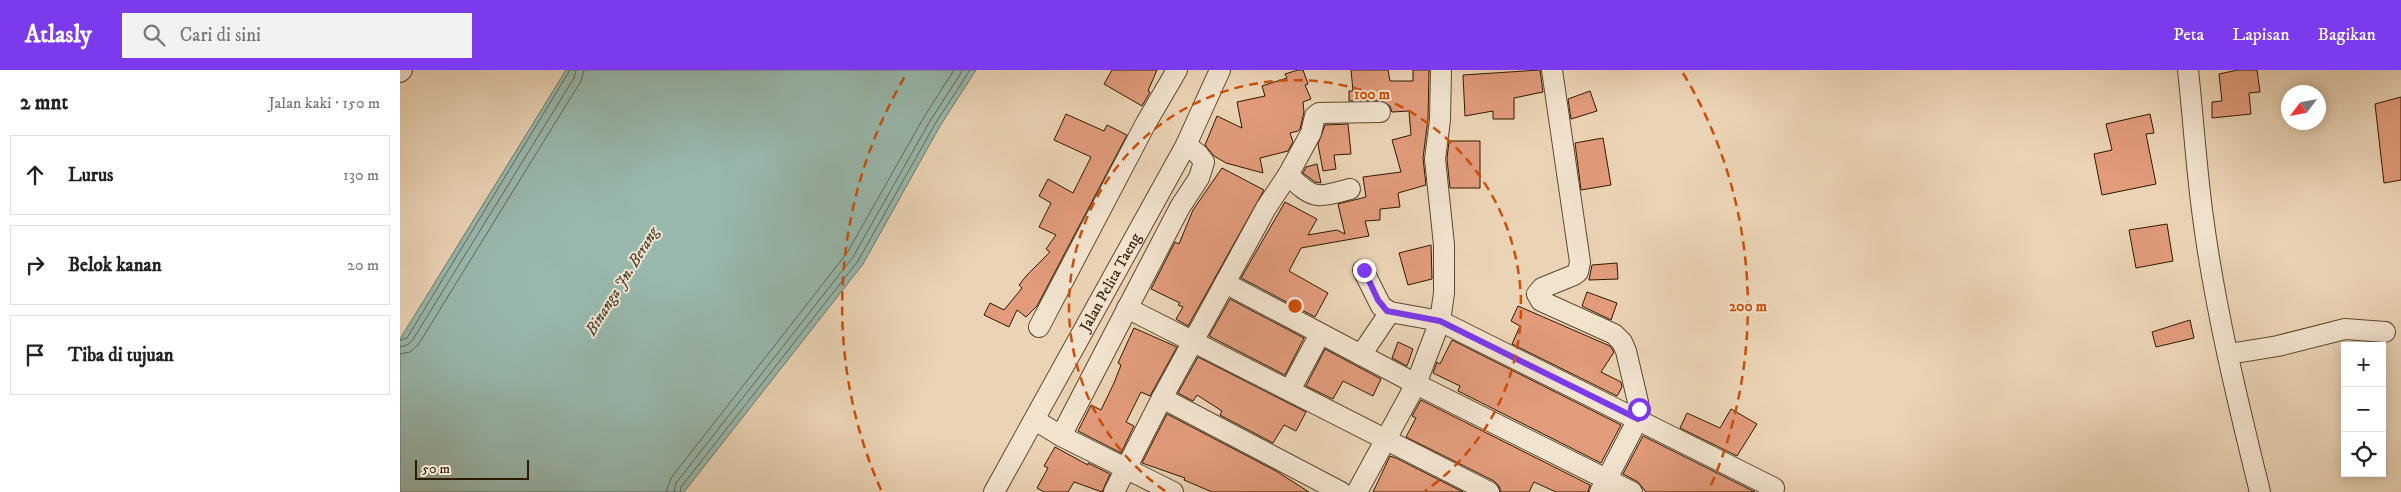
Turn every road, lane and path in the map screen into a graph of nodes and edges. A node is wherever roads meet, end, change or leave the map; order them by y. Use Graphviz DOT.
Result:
graph roads {
  1 [pos="1178,70"];
  2 [pos="1220,70"];
  3 [pos="1441,70"];
  4 [pos="1552,70"];
  5 [pos="2188,70"];
  6 [pos="1380,112"];
  7 [pos="1186,145"];
  8 [pos="1288,175"];
  9 [pos="1350,189"];
  10 [pos="1364,270"];
  11 [pos="1225,283"];
  12 [pos="1127,308"];
  13 [pos="1390,312"];
  14 [pos="1440,321"];
  15 [pos="1039,327"];
  16 [pos="2385,332"];
  17 [pos="1320,334"];
  18 [pos="1194,341"];
  19 [pos="2229,354"];
  20 [pos="1361,355"];
  21 [pos="1416,384"];
  22 [pos="1290,390"];
  23 [pos="1162,398"];
  24 [pos="1638,419"];
  25 [pos="1035,420"];
  26 [pos="1061,436"];
  27 [pos="1387,439"];
  28 [pos="1126,468"];
  29 [pos="1604,486"];
  30 [pos="1774,488"];
  31 [pos="994,492"];
  32 [pos="1114,492"];
  33 [pos="1173,492"];
  34 [pos="1341,492"];
  35 [pos="1357,492"];
  36 [pos="1489,492"];
  37 [pos="1632,492"];
  38 [pos="2260,492"];
  1 -- 15 [label="street"];
  2 -- 7 [label="street, Jalan Pelita Taeng"];
  3 -- 14 [label="street"];
  4 -- 24 [label="street"];
  5 -- 19 [label="street"];
  6 -- 8 [label="street"];
  7 -- 12 [label="street"];
  7 -- 25 [label="street, Jalan Pelita Taeng"];
  8 -- 9 [label="street"];
  8 -- 11 [label="street"];
  10 -- 13 [label="street"];
  11 -- 17 [label="street"];
  11 -- 18 [label="street"];
  12 -- 18 [label="street"];
  12 -- 26 [label="street"];
  13 -- 14 [label="street"];
  13 -- 20 [label="street"];
  14 -- 21 [label="street"];
  14 -- 24 [label="street"];
  16 -- 19 [label="street"];
  17 -- 20 [label="street"];
  17 -- 22 [label="street"];
  18 -- 22 [label="street"];
  18 -- 23 [label="street"];
  19 -- 38 [label="street"];
  20 -- 21 [label="street"];
  21 -- 27 [label="street"];
  21 -- 29 [label="street"];
  22 -- 27 [label="street"];
  23 -- 28 [label="street"];
  23 -- 34 [label="street"];
  24 -- 29 [label="street"];
  24 -- 30 [label="street"];
  25 -- 26 [label="street"];
  25 -- 31 [label="street, Jalan Pelita Taeng"];
  26 -- 28 [label="street"];
  27 -- 35 [label="street"];
  27 -- 36 [label="street"];
  28 -- 32 [label="street"];
  28 -- 33 [label="street"];
  29 -- 37 [label="street"];
}
